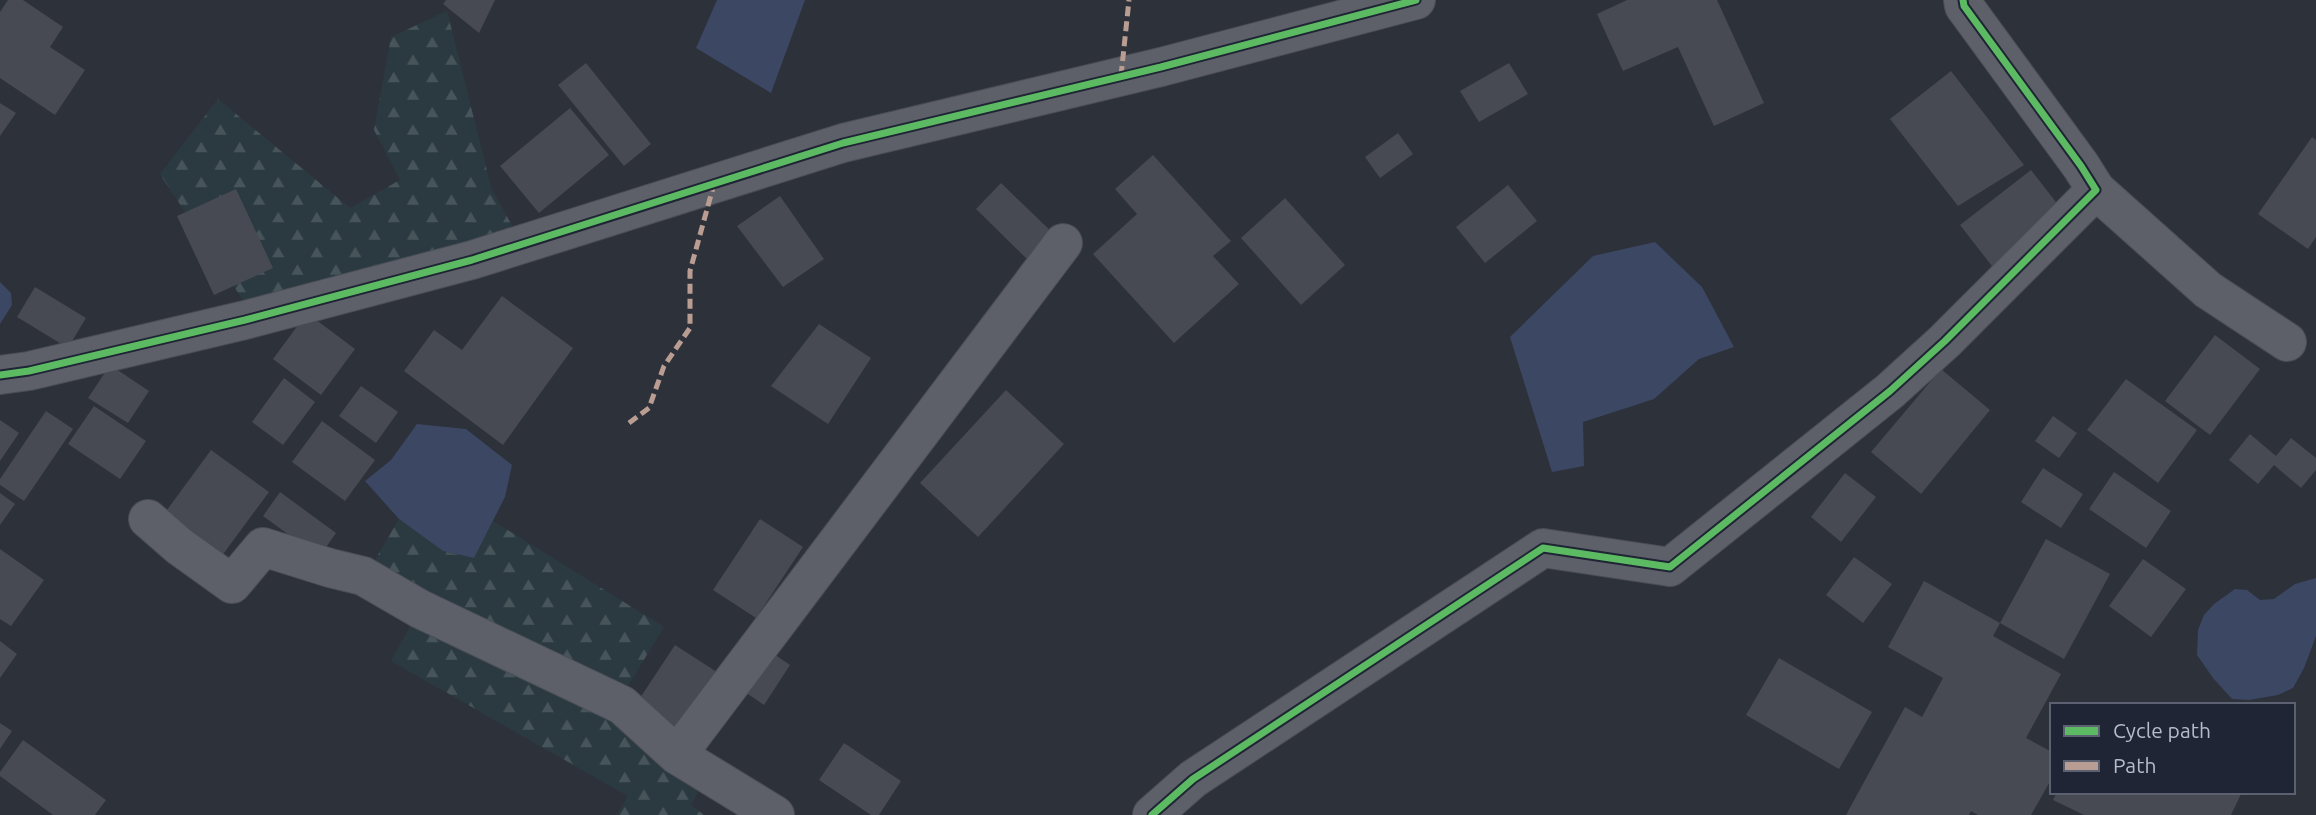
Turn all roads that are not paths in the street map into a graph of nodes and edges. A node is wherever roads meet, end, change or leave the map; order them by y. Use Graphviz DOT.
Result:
graph roads {
  1 [pos="1416,0"];
  2 [pos="1963,0"];
  3 [pos="2096,190"];
  4 [pos="1063,243"];
  5 [pos="2287,342"];
  6 [pos="0,375"];
  7 [pos="148,519"];
  8 [pos="677,755"];
  9 [pos="775,815"];
  10 [pos="1153,815"];
  1 -- 6 [label="street"];
  2 -- 3 [label="street"];
  3 -- 5 [label="street"];
  3 -- 10 [label="street"];
  4 -- 8 [label="street"];
  7 -- 8 [label="street"];
  8 -- 9 [label="street"];
}
